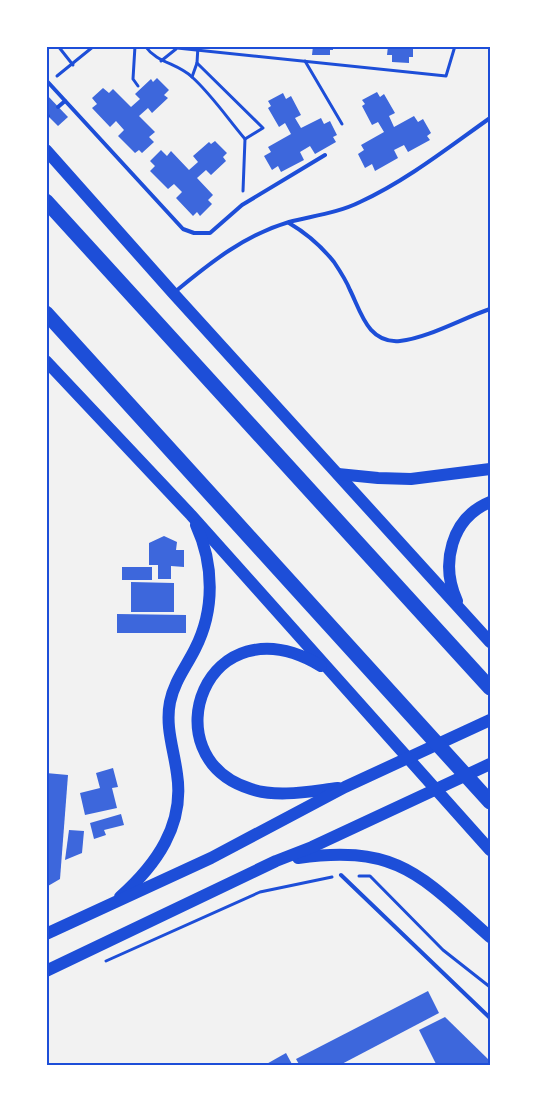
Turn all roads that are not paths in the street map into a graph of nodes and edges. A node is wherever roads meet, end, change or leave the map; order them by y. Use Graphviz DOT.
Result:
graph roads {
  1 [pos="47,82"];
  2 [pos="65,101"];
  3 [pos="58,107"];
  4 [pos="490,117"];
  5 [pos="46,150"];
  6 [pos="325,155"];
  7 [pos="46,201"];
  8 [pos="289,223"];
  9 [pos="173,293"];
  10 [pos="490,309"];
  11 [pos="46,313"];
  12 [pos="46,361"];
  13 [pos="490,469"];
  14 [pos="338,474"];
  15 [pos="490,502"];
  16 [pos="191,515"];
  17 [pos="459,608"];
  18 [pos="490,642"];
  19 [pos="328,670"];
  20 [pos="490,688"];
  21 [pos="490,720"];
  22 [pos="490,764"];
  23 [pos="345,787"];
  24 [pos="490,802"];
  25 [pos="490,850"];
  26 [pos="276,861"];
  27 [pos="341,875"];
  28 [pos="110,905"];
  29 [pos="46,933"];
  30 [pos="490,937"];
  31 [pos="46,971"];
  32 [pos="490,1018"];
  1 -- 2 [label="lane"];
  2 -- 3 [label="lane"];
  2 -- 6 [label="lane"];
  4 -- 8 [label="lane"];
  5 -- 9 [label="main road"];
  7 -- 20 [label="highway"];
  8 -- 9 [label="lane"];
  8 -- 10 [label="lane"];
  9 -- 14 [label="main road"];
  11 -- 24 [label="highway"];
  12 -- 16 [label="main road"];
  13 -- 14 [label="main road"];
  14 -- 17 [label="main road"];
  15 -- 17 [label="main road"];
  16 -- 19 [label="main road"];
  16 -- 28 [label="main road"];
  17 -- 18 [label="main road"];
  19 -- 23 [label="main road"];
  19 -- 25 [label="main road"];
  21 -- 23 [label="main road"];
  22 -- 26 [label="main road"];
  23 -- 28 [label="main road"];
  26 -- 30 [label="main road"];
  26 -- 31 [label="main road"];
  27 -- 32 [label="lane"];
  28 -- 29 [label="main road"];
}
